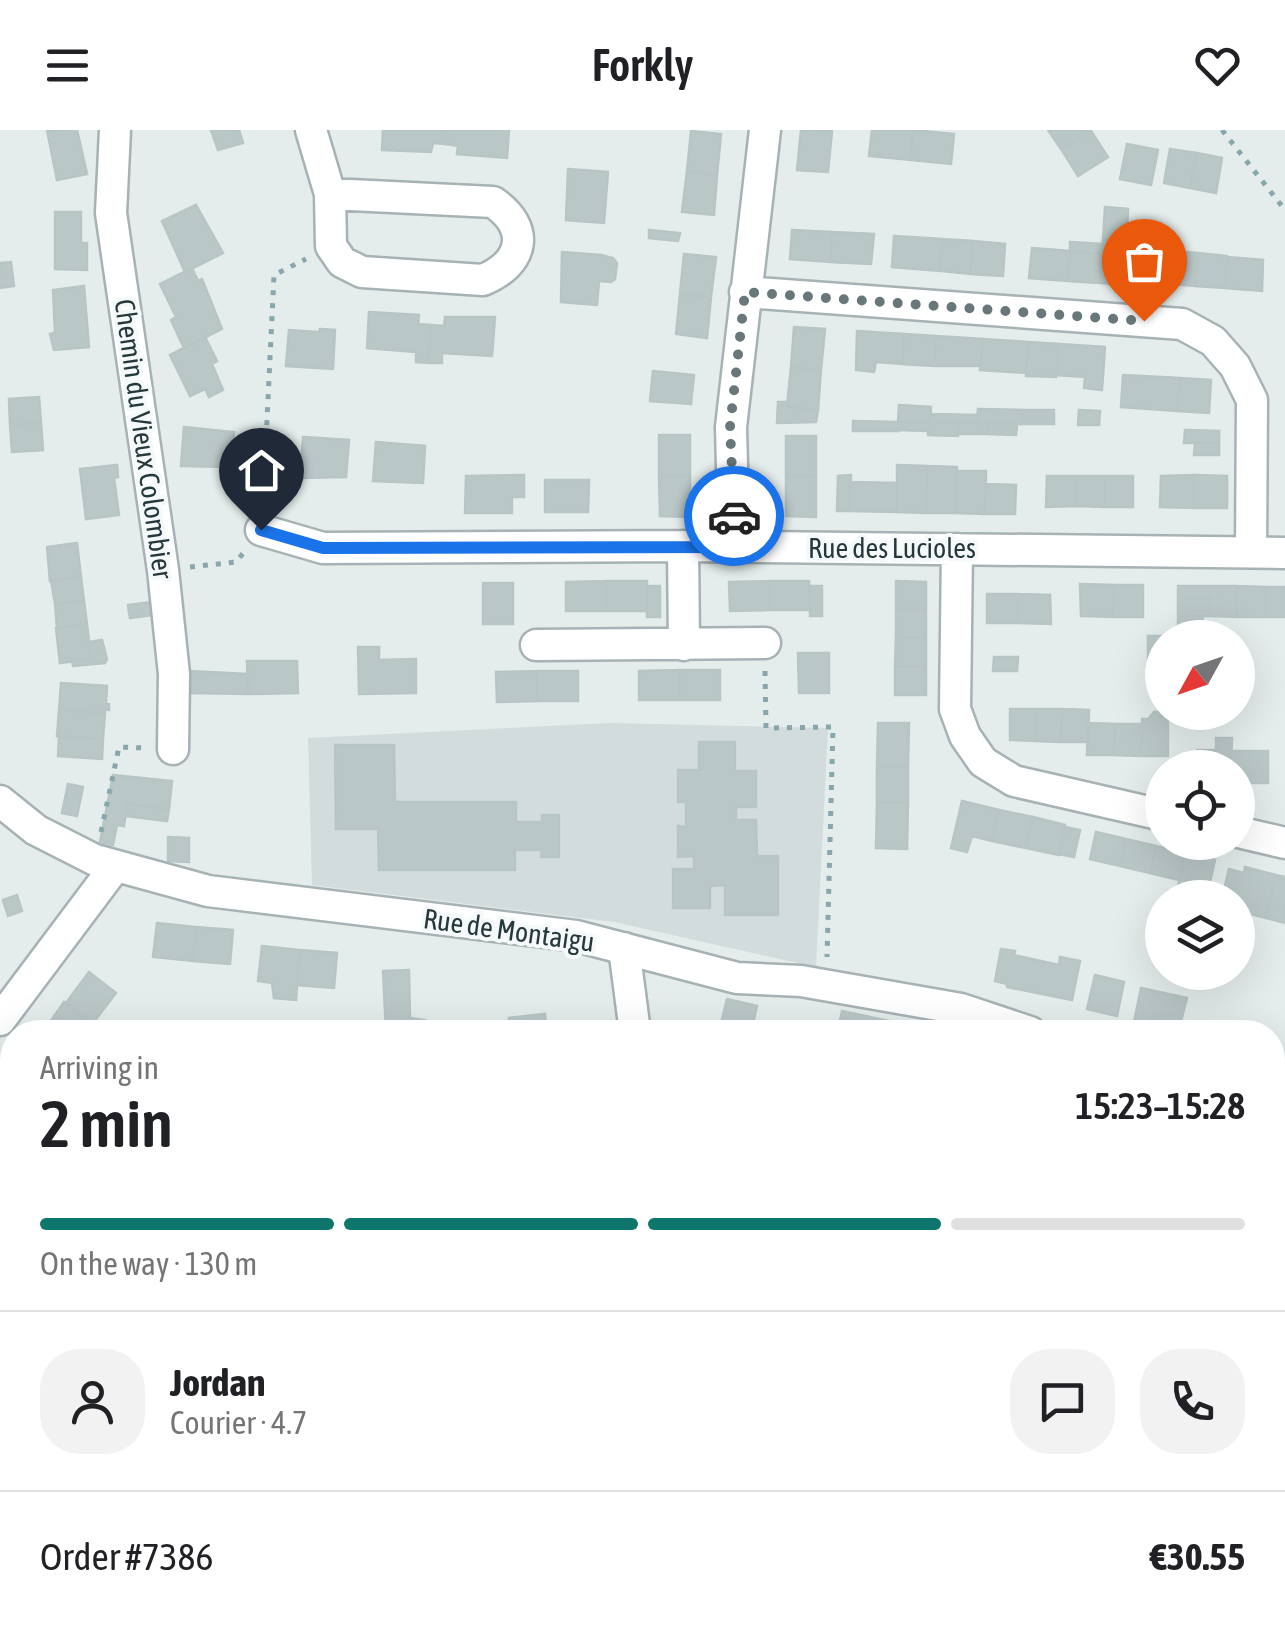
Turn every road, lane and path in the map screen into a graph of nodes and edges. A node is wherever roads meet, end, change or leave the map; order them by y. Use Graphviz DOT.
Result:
graph roads {
  1 [pos="116,130"];
  2 [pos="311,130"];
  3 [pos="765,130"];
  4 [pos="1222,130"];
  5 [pos="330,194"];
  6 [pos="1284,210"];
  7 [pos="332,246"];
  8 [pos="745,292"];
  9 [pos="261,530"];
  10 [pos="683,546"];
  11 [pos="734,547"];
  12 [pos="957,549"];
  13 [pos="1251,552"];
  14 [pos="1285,552"];
  15 [pos="163,570"];
  16 [pos="765,643"];
  17 [pos="536,644"];
  18 [pos="684,645"];
  19 [pos="173,749"];
  20 [pos="0,801"];
  21 [pos="1145,811"];
  22 [pos="1255,836"];
  23 [pos="1285,842"];
  24 [pos="105,864"];
  25 [pos="624,948"];
  26 [pos="826,985"];
  27 [pos="0,1020"];
  28 [pos="633,1020"];
  29 [pos="996,1020"];
  1 -- 15 [label="street, Chemin du Vieux Colombier"];
  2 -- 5 [label="street"];
  3 -- 8 [label="street"];
  4 -- 6 [label="path"];
  5 -- 7 [label="street"];
  5 -- 7 [label="street"];
  7 -- 9 [label="path"];
  8 -- 11 [label="street"];
  8 -- 13 [label="street"];
  9 -- 10 [label="street, Rue des Lucioles"];
  9 -- 15 [label="path"];
  10 -- 11 [label="street, Rue des Lucioles"];
  10 -- 18 [label="street"];
  11 -- 12 [label="street, Rue des Lucioles"];
  12 -- 13 [label="street, Rue des Lucioles"];
  12 -- 21 [label="street"];
  13 -- 14 [label="street, Rue des Lucioles"];
  15 -- 19 [label="street, Chemin du Vieux Colombier"];
  16 -- 18 [label="street"];
  16 -- 26 [label="path"];
  17 -- 18 [label="street"];
  19 -- 24 [label="path"];
  20 -- 24 [label="street, Rue de Montaigu"];
  22 -- 23 [label="street"];
  24 -- 25 [label="street, Rue de Montaigu"];
  24 -- 27 [label="street"];
  25 -- 26 [label="street, Rue de Montaigu"];
  25 -- 28 [label="street"];
  26 -- 29 [label="street, Rue de Montaigu"];
}
